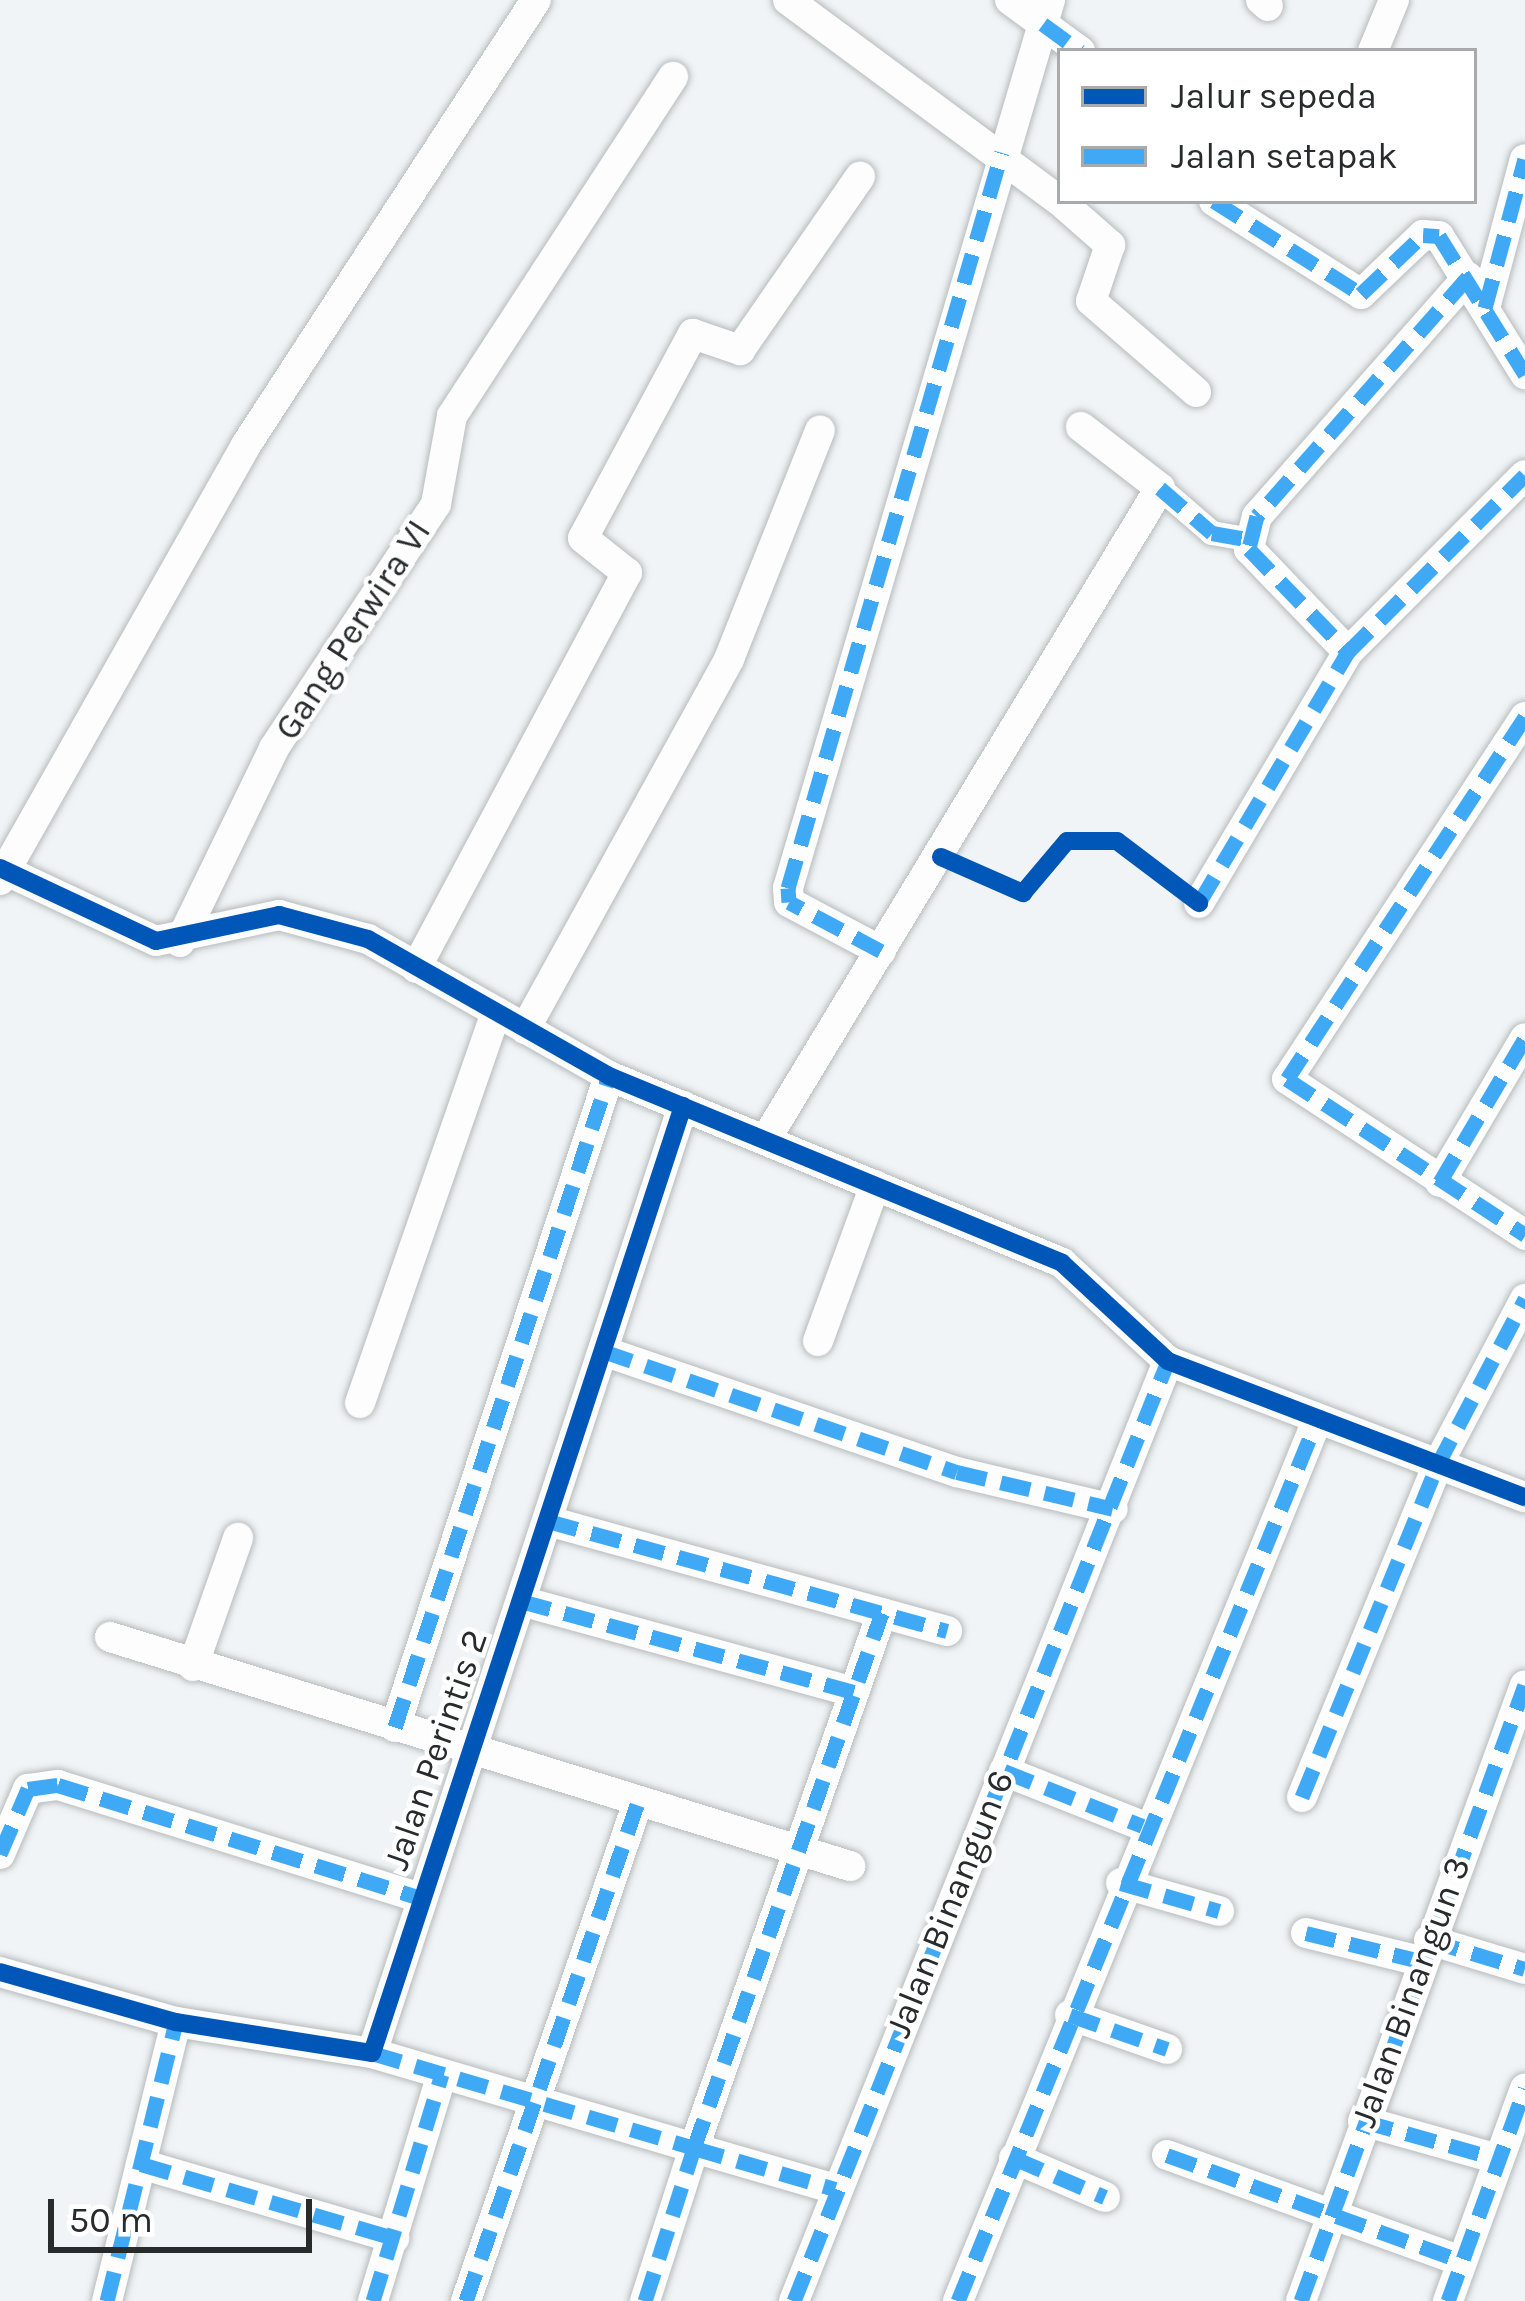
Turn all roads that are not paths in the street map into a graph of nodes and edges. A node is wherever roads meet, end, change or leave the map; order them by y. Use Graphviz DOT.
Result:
graph roads {
  1 [pos="536,0"];
  2 [pos="788,0"];
  3 [pos="1010,0"];
  4 [pos="1394,0"];
  5 [pos="1046,12"];
  6 [pos="1077,48"];
  7 [pos="1374,48"];
  8 [pos="673,77"];
  9 [pos="1002,152"];
  10 [pos="1525,159"];
  11 [pos="860,177"];
  12 [pos="1057,198"];
  13 [pos="1063,204"];
  14 [pos="1219,204"];
  15 [pos="1468,278"];
  16 [pos="1485,308"];
  17 [pos="1525,374"];
  18 [pos="1196,392"];
  19 [pos="1081,427"];
  20 [pos="820,430"];
  21 [pos="1525,476"];
  22 [pos="1160,488"];
  23 [pos="1247,538"];
  24 [pos="1348,652"];
  25 [pos="1525,717"];
  26 [pos="2,873"];
  27 [pos="1199,903"];
  28 [pos="180,942"];
  29 [pos="881,951"];
  30 [pos="416,968"];
  31 [pos="496,1012"];
  32 [pos="525,1029"];
  33 [pos="1525,1038"];
  34 [pos="609,1076"];
  35 [pos="682,1106"];
  36 [pos="766,1139"];
  37 [pos="1440,1182"];
  38 [pos="875,1185"];
  39 [pos="1525,1234"];
  40 [pos="1525,1299"];
  41 [pos="818,1341"];
  42 [pos="603,1352"];
  43 [pos="1168,1361"];
  44 [pos="360,1402"];
  45 [pos="1316,1423"];
  46 [pos="1437,1466"];
  47 [pos="1525,1497"];
  48 [pos="1113,1509"];
  49 [pos="548,1521"];
  50 [pos="238,1538"];
  51 [pos="521,1601"];
  52 [pos="882,1613"];
  53 [pos="947,1631"];
  54 [pos="110,1637"];
  55 [pos="193,1666"];
  56 [pos="1525,1684"];
  57 [pos="854,1692"];
  58 [pos="395,1727"];
  59 [pos="473,1751"];
  60 [pos="1004,1771"];
  61 [pos="1302,1797"];
  62 [pos="638,1802"];
  63 [pos="1143,1826"];
  64 [pos="798,1850"];
  65 [pos="0,1854"];
  66 [pos="850,1866"];
  67 [pos="1121,1882"];
  68 [pos="421,1898"];
  69 [pos="1220,1911"];
  70 [pos="1306,1933"];
  71 [pos="1424,1951"];
  72 [pos="1525,1969"];
  73 [pos="0,1972"];
  74 [pos="1070,2015"];
  75 [pos="176,2022"];
  76 [pos="1167,2049"];
  77 [pos="372,2054"];
  78 [pos="442,2074"];
  79 [pos="1525,2088"];
  80 [pos="534,2101"];
  81 [pos="1363,2121"];
  82 [pos="694,2148"];
  83 [pos="1167,2155"];
  84 [pos="1014,2158"];
  85 [pos="1498,2158"];
  86 [pos="141,2164"];
  87 [pos="835,2189"];
  88 [pos="1105,2197"];
  89 [pos="1329,2217"];
  90 [pos="394,2238"];
  91 [pos="1462,2261"];
  92 [pos="107,2301"];
  93 [pos="373,2301"];
  94 [pos="466,2301"];
  95 [pos="645,2301"];
  96 [pos="794,2301"];
  97 [pos="958,2301"];
  98 [pos="1300,2301"];
  99 [pos="1448,2301"];
  1 -- 26 [label="street"];
  2 -- 9 [label="street"];
  3 -- 5 [label="street"];
  4 -- 7 [label="street"];
  5 -- 6 [label="street"];
  5 -- 9 [label="street"];
  8 -- 28 [label="street, Gang Perwira VI"];
  9 -- 12 [label="street"];
  9 -- 29 [label="street"];
  10 -- 16 [label="street"];
  11 -- 30 [label="street"];
  13 -- 18 [label="street"];
  14 -- 15 [label="street"];
  15 -- 16 [label="street"];
  15 -- 23 [label="street"];
  16 -- 17 [label="street"];
  19 -- 22 [label="street"];
  20 -- 32 [label="street"];
  21 -- 24 [label="street"];
  22 -- 23 [label="street"];
  22 -- 29 [label="street"];
  23 -- 24 [label="street"];
  24 -- 27 [label="street"];
  25 -- 37 [label="street"];
  26 -- 28 [label="street"];
  28 -- 30 [label="street"];
  29 -- 36 [label="street"];
  30 -- 31 [label="street"];
  31 -- 32 [label="street"];
  31 -- 44 [label="street"];
  32 -- 34 [label="street"];
  33 -- 37 [label="street"];
  34 -- 35 [label="street"];
  34 -- 58 [label="street"];
  35 -- 36 [label="street"];
  35 -- 42 [label="street, Jalan Perintis 2"];
  36 -- 38 [label="street"];
  37 -- 39 [label="street"];
  38 -- 41 [label="street"];
  38 -- 43 [label="street"];
  40 -- 46 [label="street"];
  42 -- 48 [label="street"];
  42 -- 49 [label="street, Jalan Perintis 2"];
  43 -- 45 [label="street"];
  43 -- 48 [label="street, Jalan Binangun 6"];
  45 -- 46 [label="street"];
  45 -- 63 [label="street"];
  46 -- 47 [label="street"];
  46 -- 61 [label="street"];
  48 -- 60 [label="street, Jalan Binangun 6"];
  49 -- 51 [label="street, Jalan Perintis 2"];
  49 -- 52 [label="street"];
  50 -- 55 [label="street"];
  51 -- 57 [label="street"];
  51 -- 59 [label="street, Jalan Perintis 2"];
  52 -- 53 [label="street"];
  52 -- 57 [label="street"];
  54 -- 55 [label="street"];
  55 -- 58 [label="street"];
  56 -- 71 [label="street, Jalan Binangun 3"];
  57 -- 64 [label="street"];
  58 -- 59 [label="street"];
  59 -- 62 [label="street"];
  59 -- 68 [label="street, Jalan Perintis 2"];
  60 -- 63 [label="street"];
  60 -- 87 [label="street, Jalan Binangun 6"];
  62 -- 64 [label="street"];
  62 -- 80 [label="street"];
  63 -- 67 [label="street"];
  64 -- 66 [label="street"];
  64 -- 82 [label="street"];
  65 -- 68 [label="street"];
  67 -- 69 [label="street"];
  67 -- 74 [label="street"];
  68 -- 77 [label="street, Jalan Perintis 2"];
  70 -- 71 [label="street"];
  71 -- 72 [label="street"];
  71 -- 81 [label="street, Jalan Binangun 3"];
  73 -- 75 [label="street"];
  74 -- 76 [label="street"];
  74 -- 84 [label="street"];
  75 -- 77 [label="street"];
  75 -- 86 [label="street"];
  77 -- 78 [label="street"];
  78 -- 80 [label="street"];
  78 -- 90 [label="street"];
  79 -- 85 [label="street"];
  80 -- 82 [label="street"];
  80 -- 94 [label="street"];
  81 -- 85 [label="street"];
  81 -- 89 [label="street, Jalan Binangun 3"];
  82 -- 87 [label="street"];
  82 -- 95 [label="street"];
  83 -- 89 [label="street"];
  84 -- 88 [label="street"];
  84 -- 97 [label="street"];
  85 -- 91 [label="street"];
  86 -- 90 [label="street"];
  86 -- 92 [label="street"];
  87 -- 96 [label="street, Jalan Binangun 6"];
  89 -- 91 [label="street"];
  89 -- 98 [label="street, Jalan Binangun 3"];
  90 -- 93 [label="street"];
  91 -- 99 [label="street"];
}
